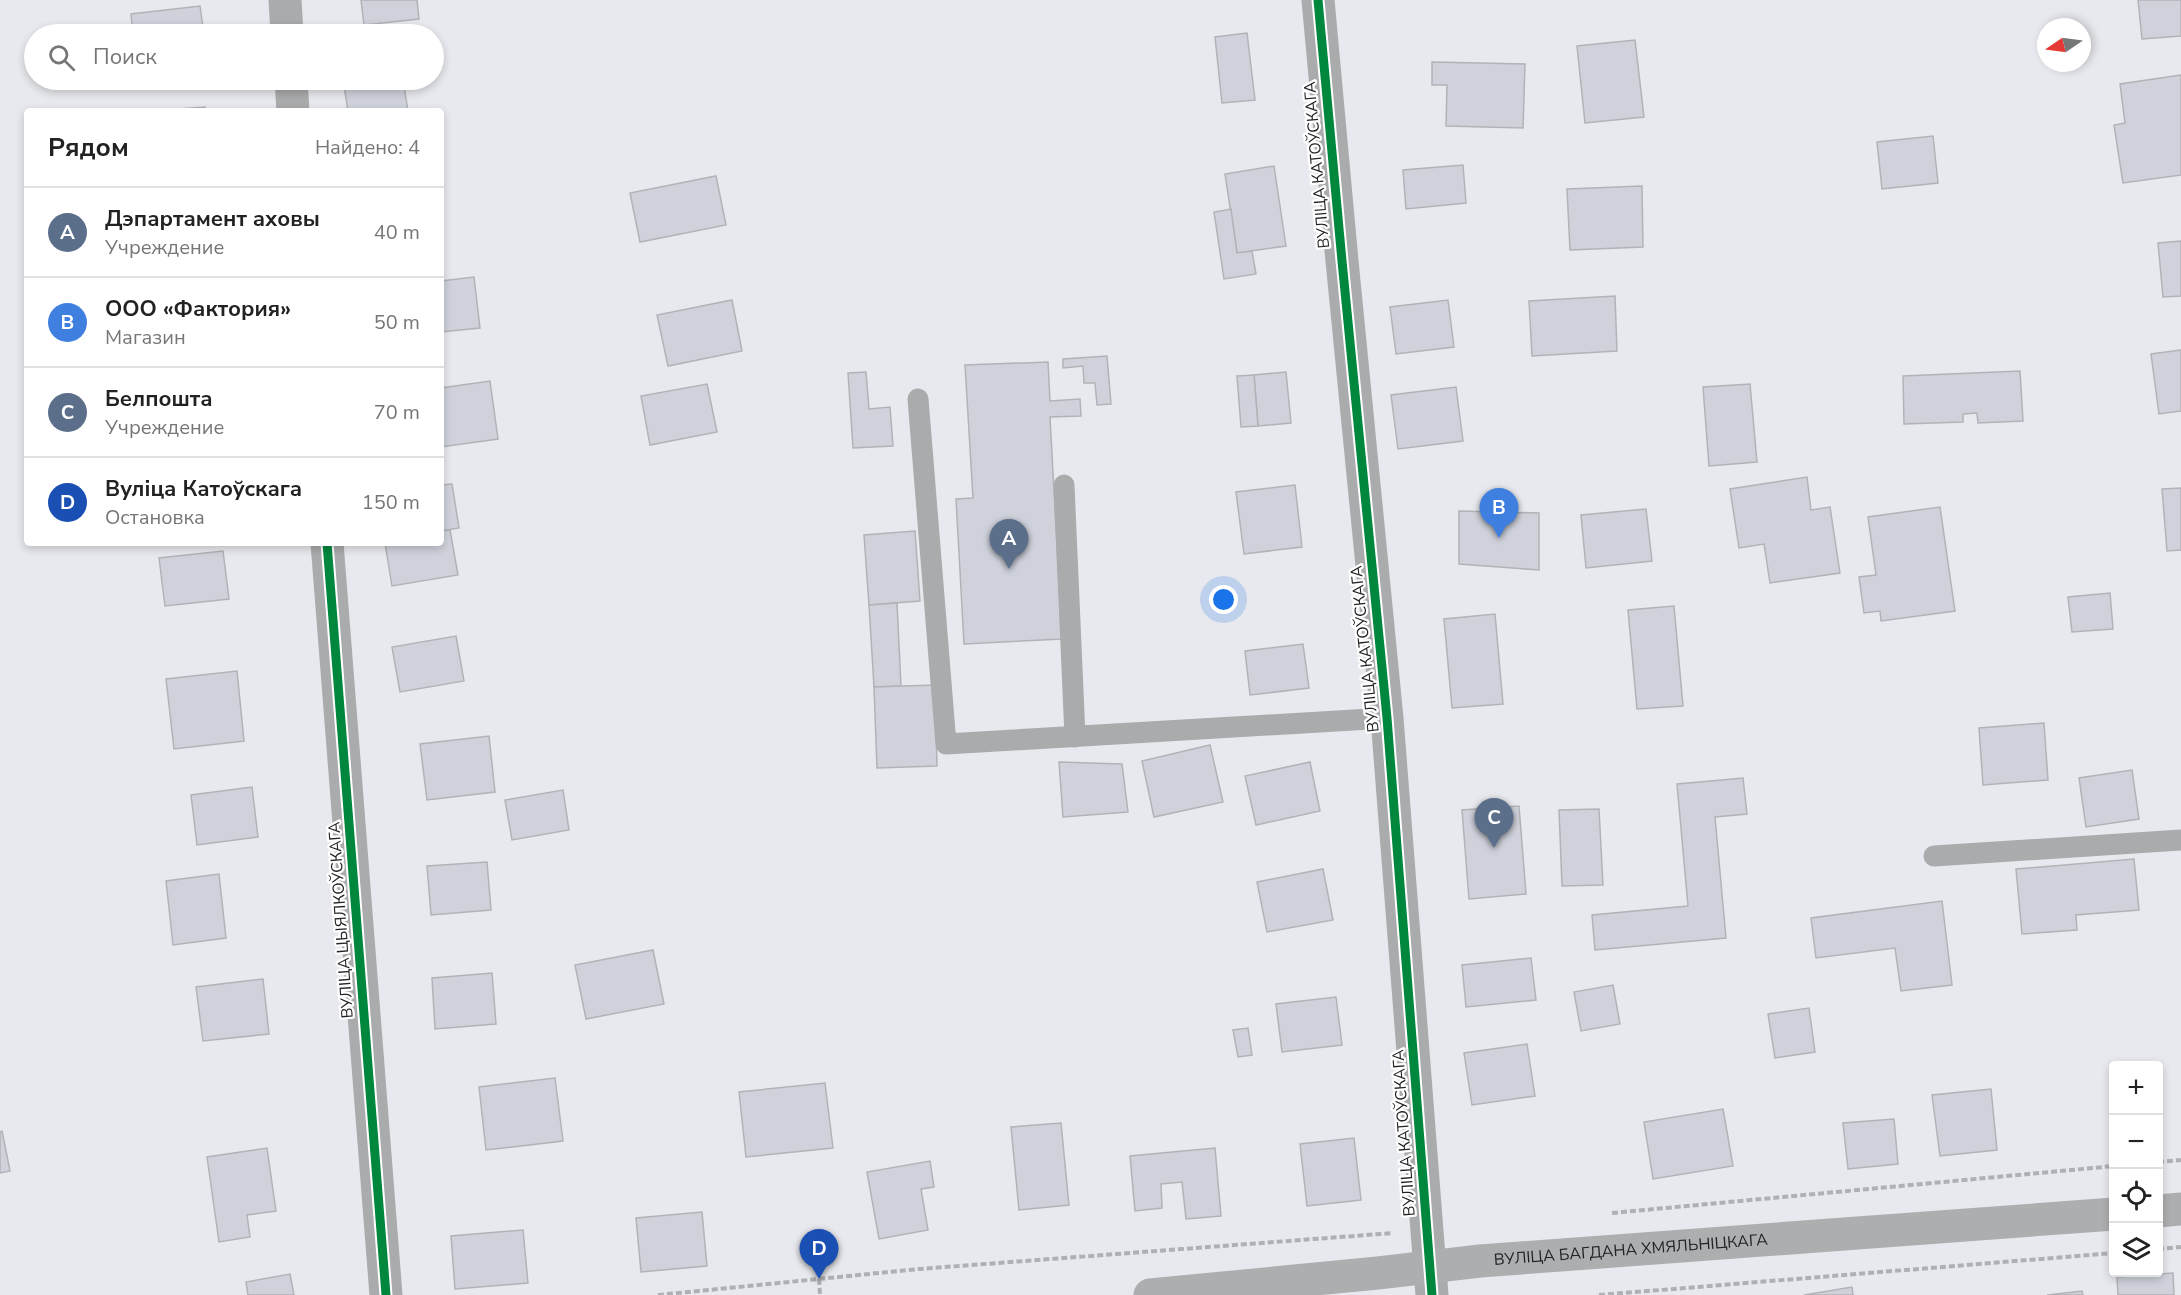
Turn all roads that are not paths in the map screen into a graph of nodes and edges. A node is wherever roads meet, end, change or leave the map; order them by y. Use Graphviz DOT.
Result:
graph roads {
  1 [pos="285,0"];
  2 [pos="1318,0"];
  3 [pos="286,24"];
  4 [pos="292,90"];
  5 [pos="293,108"];
  6 [pos="918,399"];
  7 [pos="1064,485"];
  8 [pos="327,546"];
  9 [pos="1387,718"];
  10 [pos="1075,737"];
  11 [pos="2181,840"];
  12 [pos="1934,856"];
  13 [pos="2181,1209"];
  14 [pos="2163,1210"];
  15 [pos="2109,1214"];
  16 [pos="1430,1281"];
  17 [pos="386,1295"];
  18 [pos="1150,1295"];
  1 -- 3 [label="street"];
  2 -- 9 [label="street, ВУЛІЦА КАТОЎСКАГА"];
  4 -- 5 [label="street"];
  6 -- 10 [label="lane"];
  7 -- 10 [label="lane"];
  8 -- 17 [label="street, ВУЛІЦА ЦЫЯЛКОЎСКАГА"];
  9 -- 10 [label="lane"];
  9 -- 16 [label="street, ВУЛІЦА КАТОЎСКАГА"];
  11 -- 12 [label="lane"];
  13 -- 14 [label="main road"];
  15 -- 16 [label="main road, ВУЛІЦА БАГДАНА ХМЯЛЬНІЦКАГА"];
  16 -- 18 [label="main road, ВУЛІЦА БАГДАНА ХМЯЛЬНІЦКАГА"];
}
